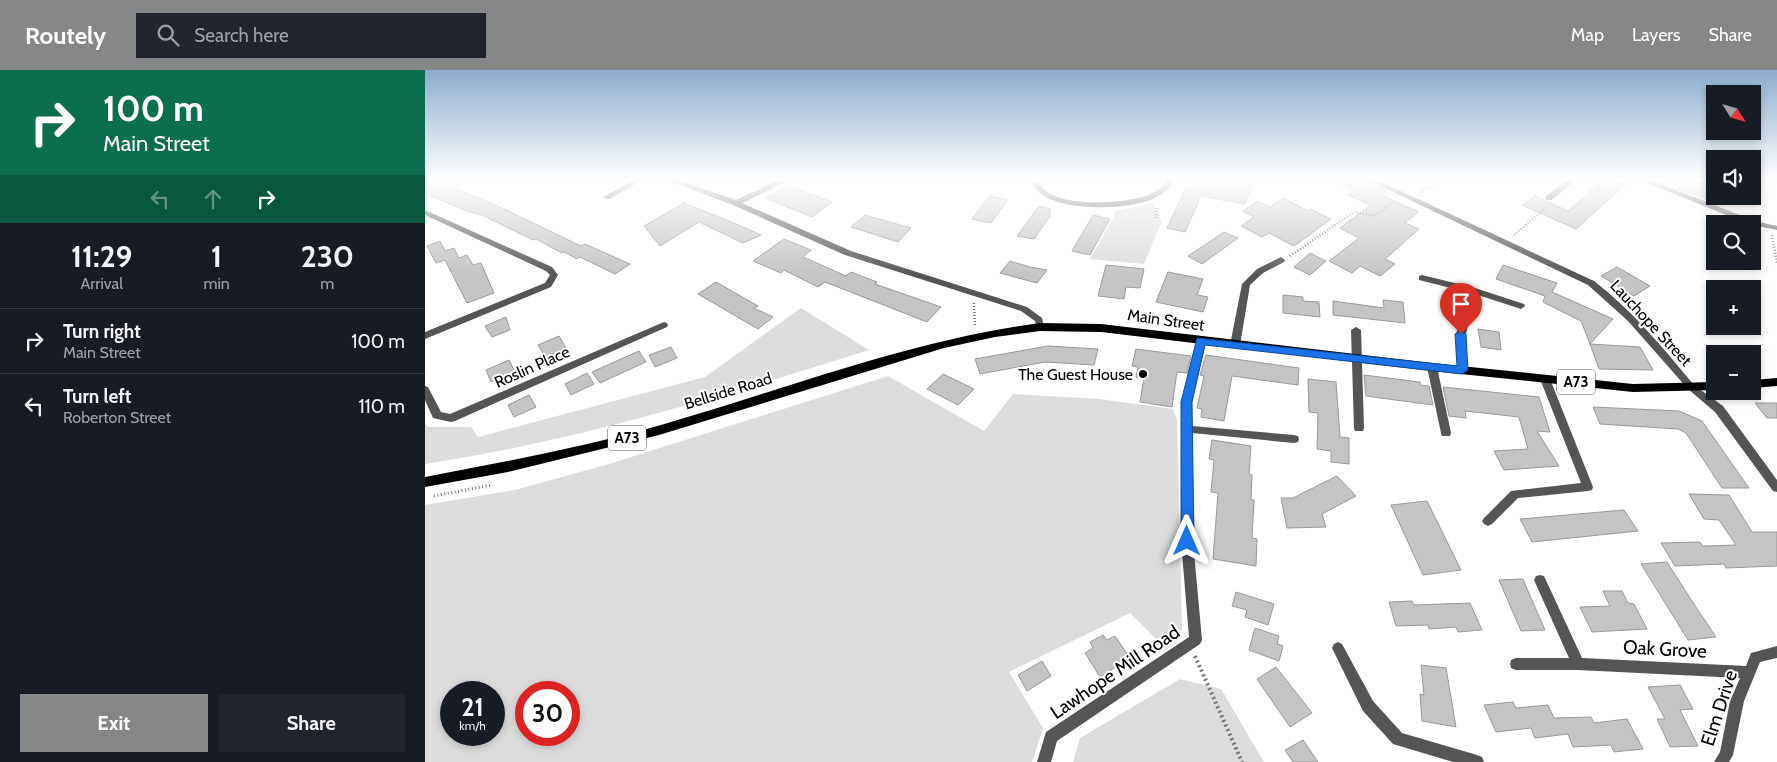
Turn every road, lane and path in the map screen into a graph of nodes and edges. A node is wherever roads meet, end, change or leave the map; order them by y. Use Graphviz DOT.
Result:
graph roads {
  1 [pos="754,211"];
  2 [pos="1382,211"];
  3 [pos="1440,211"];
  4 [pos="1542,211"];
  5 [pos="1722,211"];
  6 [pos="425,212"];
  7 [pos="1774,228"];
  8 [pos="1505,242"];
  9 [pos="1281,260"];
  10 [pos="1777,264"];
  11 [pos="1422,278"];
  12 [pos="1472,290"];
  13 [pos="974,295"];
  14 [pos="1521,306"];
  15 [pos="664,326"];
  16 [pos="1040,327"];
  17 [pos="975,328"];
  18 [pos="1356,330"];
  19 [pos="425,336"];
  20 [pos="1201,341"];
  21 [pos="1235,345"];
  22 [pos="1356,358"];
  23 [pos="1432,367"];
  24 [pos="1462,370"];
  25 [pos="1545,379"];
  26 [pos="1777,382"];
  27 [pos="1761,383"];
  28 [pos="1706,386"];
  29 [pos="1691,387"];
  30 [pos="425,390"];
  31 [pos="1359,428"];
  32 [pos="1187,429"];
  33 [pos="1445,432"];
  34 [pos="1293,439"];
  35 [pos="425,482"];
  36 [pos="499,483"];
  37 [pos="1777,488"];
  38 [pos="425,497"];
  39 [pos="1488,521"];
  40 [pos="1540,580"];
  41 [pos="1193,642"];
  42 [pos="1338,648"];
  43 [pos="1777,652"];
  44 [pos="1516,664"];
  45 [pos="1578,664"];
  46 [pos="1749,672"];
  47 [pos="1727,760"];
  48 [pos="1044,762"];
  49 [pos="1241,762"];
  50 [pos="1477,762"];
  1 -- 13 [label="street"];
  2 -- 9 [label="path"];
  3 -- 8 [label="street, Lauchope Street"];
  4 -- 8 [label="path"];
  5 -- 7 [label="street"];
  6 -- 19 [label="street"];
  7 -- 10 [label="path"];
  8 -- 29 [label="street, Lauchope Street"];
  9 -- 21 [label="street"];
  11 -- 12 [label="street"];
  12 -- 14 [label="street"];
  12 -- 24 [label="street"];
  13 -- 16 [label="street"];
  13 -- 17 [label="path"];
  15 -- 30 [label="street, Roslin Place"];
  16 -- 20 [label="main road, Main Street / A73"];
  16 -- 35 [label="main road, Bellside Road / A73"];
  18 -- 22 [label="street"];
  20 -- 21 [label="main road, Main Street / A73"];
  20 -- 32 [label="street"];
  21 -- 22 [label="main road, Main Street / A73"];
  22 -- 23 [label="main road, Main Street / A73"];
  22 -- 31 [label="street"];
  23 -- 24 [label="main road, Main Street / A73"];
  23 -- 33 [label="street"];
  24 -- 25 [label="main road, Main Street / A73"];
  25 -- 29 [label="main road, Main Street / A73"];
  25 -- 39 [label="street"];
  26 -- 27 [label="main road"];
  28 -- 29 [label="main road, A73"];
  29 -- 37 [label="street, Lauchope Street"];
  32 -- 34 [label="street"];
  32 -- 41 [label="street"];
  36 -- 38 [label="path"];
  40 -- 45 [label="street"];
  41 -- 48 [label="street, Lawhope Mill Road"];
  41 -- 49 [label="path"];
  42 -- 50 [label="street"];
  43 -- 46 [label="street, Elm Drive"];
  44 -- 45 [label="street, Oak Grove"];
  45 -- 46 [label="street, Oak Grove"];
  46 -- 47 [label="street, Elm Drive"];
}
